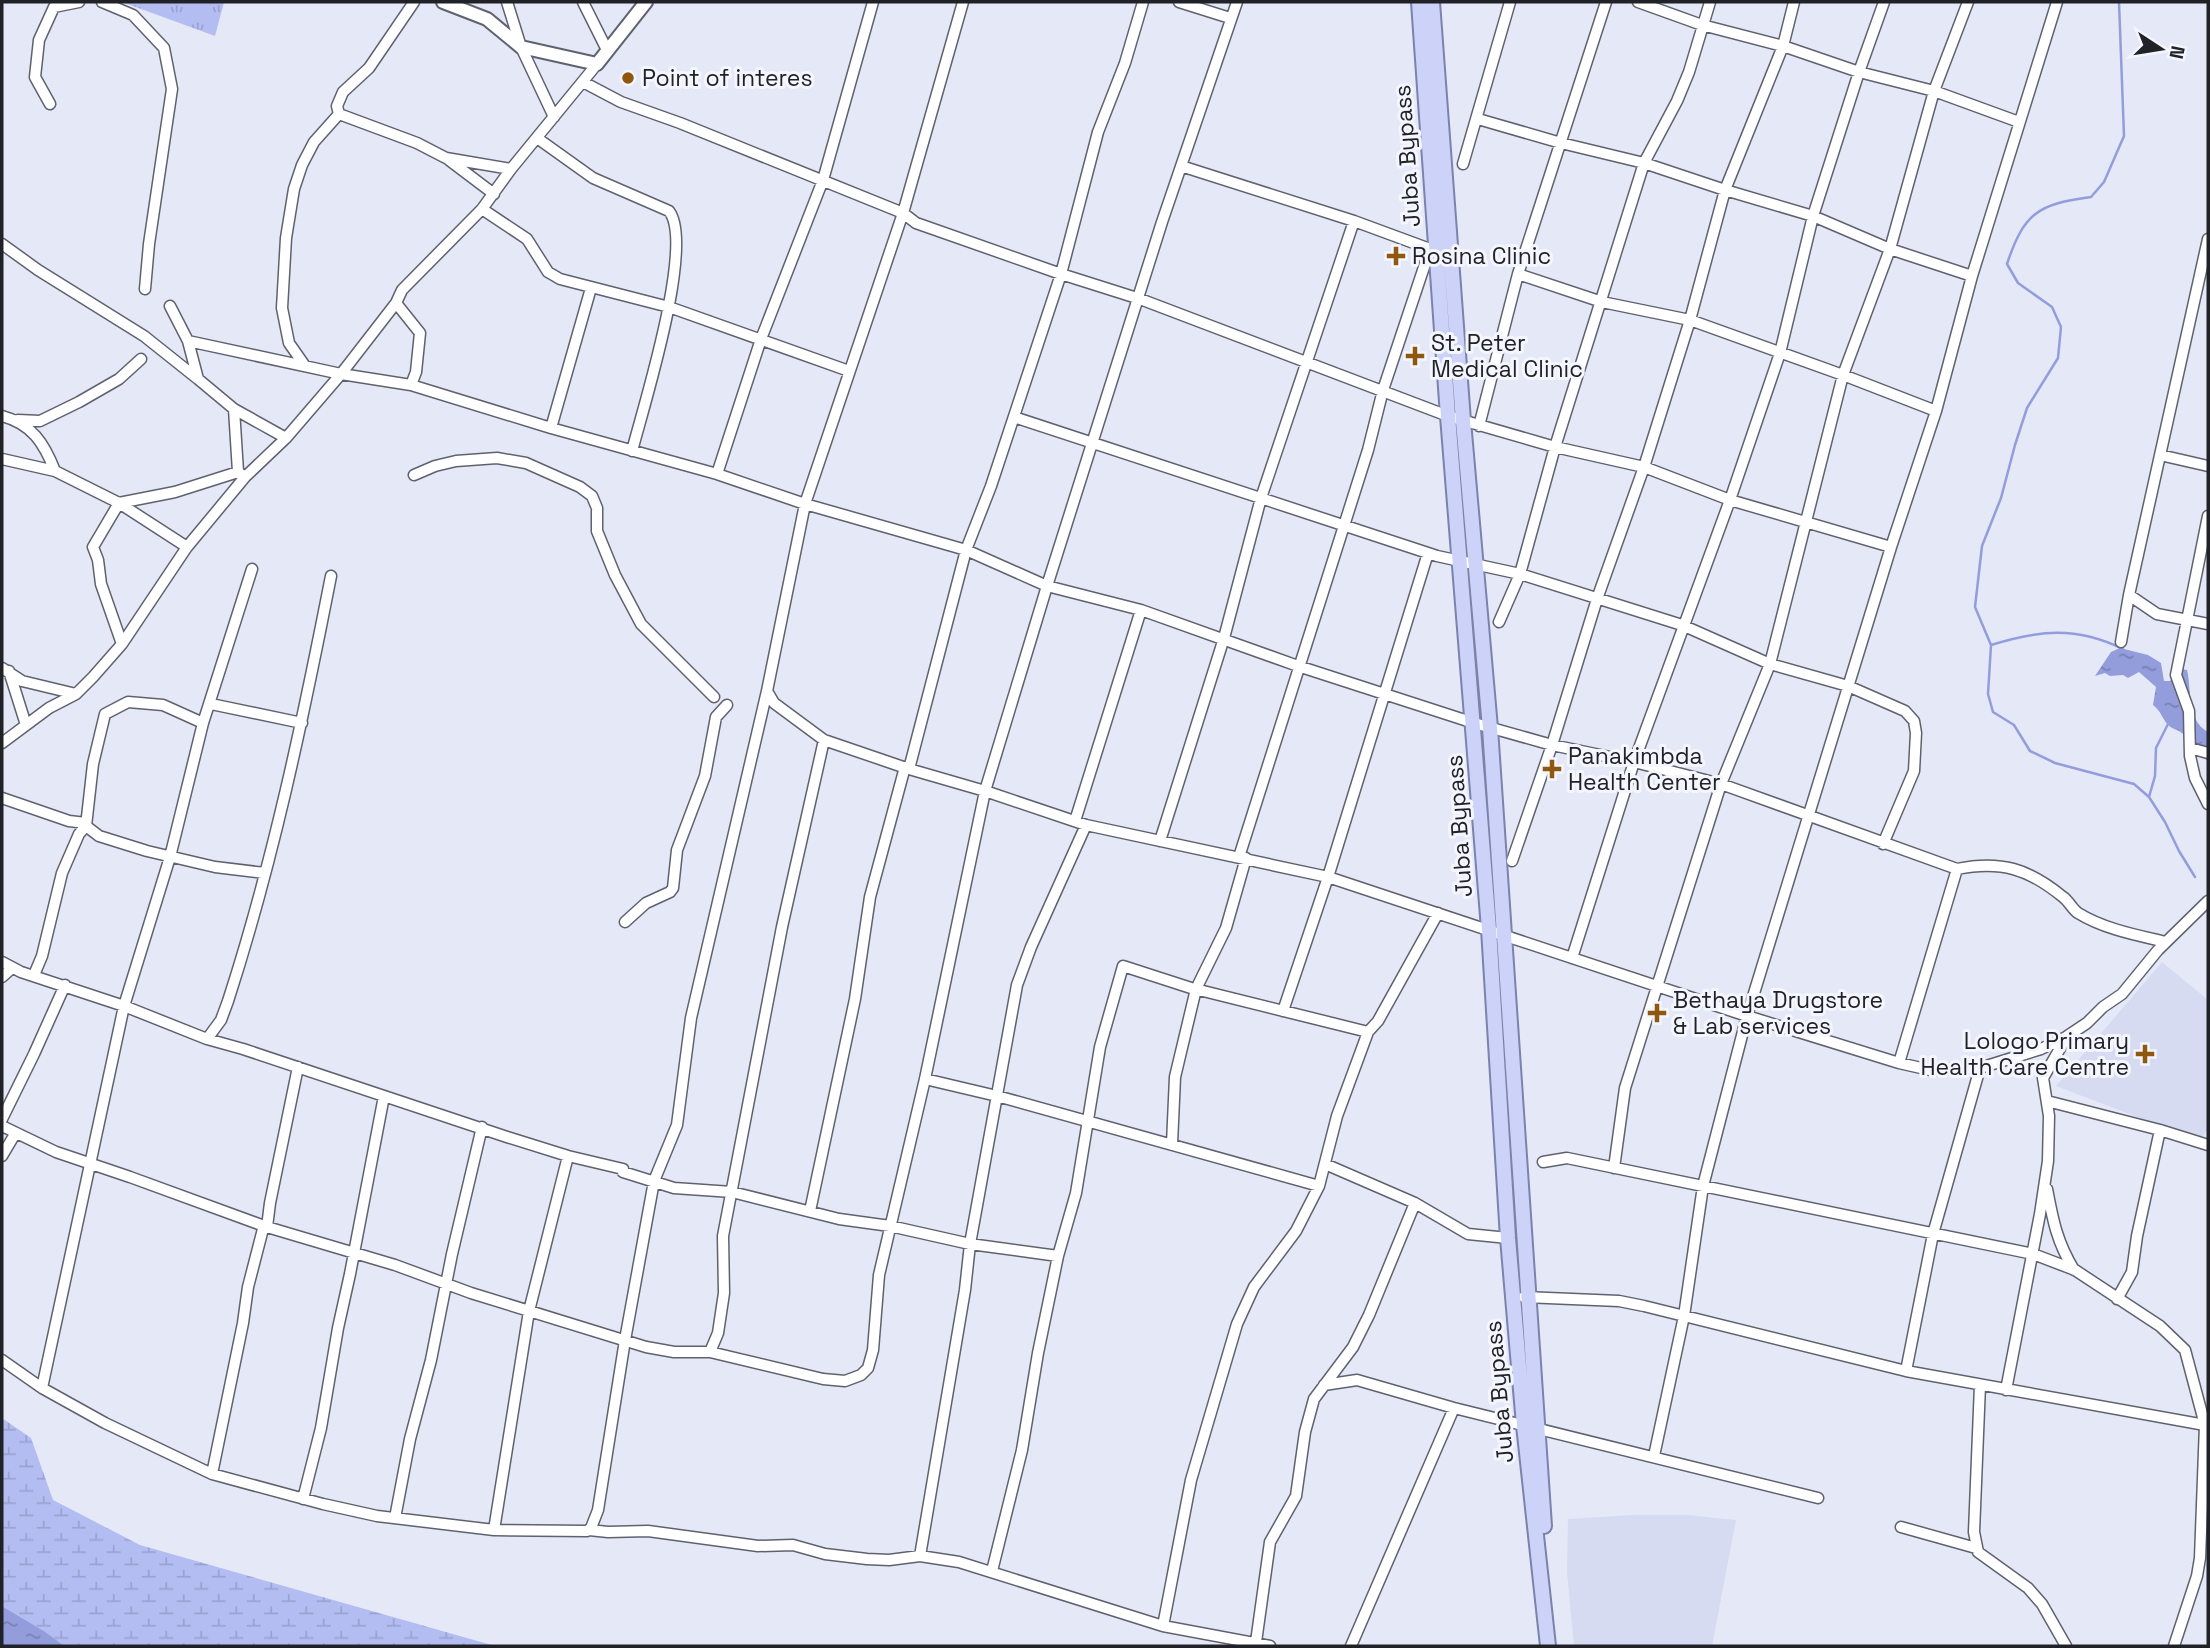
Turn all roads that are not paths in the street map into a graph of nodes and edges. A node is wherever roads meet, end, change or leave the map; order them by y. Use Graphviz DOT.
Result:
graph roads {
  1 [pos="79,2"];
  2 [pos="102,2"];
  3 [pos="414,2"];
  4 [pos="443,2"];
  5 [pos="507,2"];
  6 [pos="583,2"];
  7 [pos="646,2"];
  8 [pos="873,2"];
  9 [pos="963,2"];
  10 [pos="1143,2"];
  11 [pos="1179,2"];
  12 [pos="1237,2"];
  13 [pos="1419,2"];
  14 [pos="1432,2"];
  15 [pos="1510,2"];
  16 [pos="1606,2"];
  17 [pos="1638,2"];
  18 [pos="1710,2"];
  19 [pos="1794,2"];
  20 [pos="1884,2"];
  21 [pos="1968,2"];
  22 [pos="2057,2"];
  23 [pos="1230,18"];
  24 [pos="1702,25"];
  25 [pos="1783,46"];
  26 [pos="521,47"];
  27 [pos="607,50"];
  28 [pos="597,64"];
  29 [pos="1859,72"];
  30 [pos="583,82"];
  31 [pos="1934,91"];
  32 [pos="50,104"];
  33 [pos="339,114"];
  34 [pos="554,117"];
  35 [pos="1478,119"];
  36 [pos="2019,122"];
  37 [pos="537,138"];
  38 [pos="1561,143"];
  39 [pos="446,158"];
  40 [pos="1644,163"];
  41 [pos="1464,164"];
  42 [pos="1181,166"];
  43 [pos="511,169"];
  44 [pos="823,180"];
  45 [pos="1725,190"];
  46 [pos="494,194"];
  47 [pos="482,209"];
  48 [pos="903,213"];
  49 [pos="1813,216"];
  50 [pos="1354,221"];
  51 [pos="2208,239"];
  52 [pos="2,244"];
  53 [pos="1434,248"];
  54 [pos="1890,249"];
  55 [pos="1061,274"];
  56 [pos="1518,274"];
  57 [pos="1972,276"];
  58 [pos="591,288"];
  59 [pos="145,289"];
  60 [pos="2197,293"];
  61 [pos="2208,296"];
  62 [pos="1140,299"];
  63 [pos="1602,302"];
  64 [pos="396,303"];
  65 [pos="170,306"];
  66 [pos="669,307"];
  67 [pos="1690,320"];
  68 [pos="761,339"];
  69 [pos="188,341"];
  70 [pos="1780,353"];
  71 [pos="141,359"];
  72 [pos="1306,362"];
  73 [pos="305,366"];
  74 [pos="849,371"];
  75 [pos="341,374"];
  76 [pos="1843,375"];
  77 [pos="198,379"];
  78 [pos="411,386"];
  79 [pos="1382,390"];
  80 [pos="234,409"];
  81 [pos="1936,411"];
  82 [pos="2,416"];
  83 [pos="1448,416"];
  84 [pos="1014,417"];
  85 [pos="18,420"];
  86 [pos="1463,421"];
  87 [pos="1479,426"];
  88 [pos="551,428"];
  89 [pos="285,438"];
  90 [pos="1093,443"];
  91 [pos="1556,447"];
  92 [pos="632,451"];
  93 [pos="2161,455"];
  94 [pos="2,459"];
  95 [pos="2208,466"];
  96 [pos="1644,467"];
  97 [pos="55,471"];
  98 [pos="717,474"];
  99 [pos="241,475"];
  100 [pos="414,475"];
  101 [pos="1261,498"];
  102 [pos="1730,500"];
  103 [pos="119,503"];
  104 [pos="805,504"];
  105 [pos="2208,516"];
  106 [pos="1807,522"];
  107 [pos="1345,526"];
  108 [pos="187,547"];
  109 [pos="1891,547"];
  110 [pos="966,550"];
  111 [pos="1428,553"];
  112 [pos="1460,562"];
  113 [pos="1475,565"];
  114 [pos="252,569"];
  115 [pos="1520,575"];
  116 [pos="331,576"];
  117 [pos="1047,586"];
  118 [pos="2129,595"];
  119 [pos="1597,599"];
  120 [pos="1140,610"];
  121 [pos="2187,620"];
  122 [pos="1499,622"];
  123 [pos="2208,624"];
  124 [pos="1682,625"];
  125 [pos="1224,638"];
  126 [pos="2122,642"];
  127 [pos="122,644"];
  128 [pos="1770,664"];
  129 [pos="1298,666"];
  130 [pos="5,669"];
  131 [pos="1848,686"];
  132 [pos="767,691"];
  133 [pos="1384,693"];
  134 [pos="76,694"];
  135 [pos="714,697"];
  136 [pos="211,704"];
  137 [pos="727,705"];
  138 [pos="204,723"];
  139 [pos="302,723"];
  140 [pos="1474,723"];
  141 [pos="26,725"];
  142 [pos="1490,728"];
  143 [pos="824,740"];
  144 [pos="2,743"];
  145 [pos="1552,746"];
  146 [pos="2190,748"];
  147 [pos="2208,753"];
  148 [pos="1634,762"];
  149 [pos="907,768"];
  150 [pos="1721,784"];
  151 [pos="985,791"];
  152 [pos="2,798"];
  153 [pos="2208,804"];
  154 [pos="1810,816"];
  155 [pos="1075,821"];
  156 [pos="86,825"];
  157 [pos="1086,825"];
  158 [pos="1160,841"];
  159 [pos="1883,844"];
  160 [pos="170,857"];
  161 [pos="1243,857"];
  162 [pos="1512,861"];
  163 [pos="1957,869"];
  164 [pos="265,873"];
  165 [pos="1328,877"];
  166 [pos="2208,901"];
  167 [pos="1438,913"];
  168 [pos="625,922"];
  169 [pos="1489,929"];
  170 [pos="1505,935"];
  171 [pos="2166,942"];
  172 [pos="1572,958"];
  173 [pos="2,962"];
  174 [pos="12,968"];
  175 [pos="34,975"];
  176 [pos="2,977"];
  177 [pos="65,985"];
  178 [pos="1657,986"];
  179 [pos="1196,989"];
  180 [pos="124,1006"];
  181 [pos="1283,1011"];
  182 [pos="1747,1016"];
  183 [pos="1368,1032"];
  184 [pos="2066,1037"];
  185 [pos="208,1039"];
  186 [pos="1899,1063"];
  187 [pos="298,1067"];
  188 [pos="1980,1068"];
  189 [pos="925,1079"];
  190 [pos="384,1096"];
  191 [pos="997,1096"];
  192 [pos="2047,1101"];
  193 [pos="2,1119"];
  194 [pos="1088,1123"];
  195 [pos="2,1126"];
  196 [pos="482,1128"];
  197 [pos="2160,1129"];
  198 [pos="15,1133"];
  199 [pos="1172,1144"];
  200 [pos="2208,1145"];
  201 [pos="2,1156"];
  202 [pos="568,1156"];
  203 [pos="1543,1162"];
  204 [pos="91,1164"];
  205 [pos="1325,1164"];
  206 [pos="1614,1168"];
  207 [pos="2046,1178"];
  208 [pos="654,1181"];
  209 [pos="1319,1186"];
  210 [pos="1703,1186"];
  211 [pos="732,1192"];
  212 [pos="1415,1203"];
  213 [pos="810,1211"];
  214 [pos="265,1226"];
  215 [pos="890,1226"];
  216 [pos="1933,1234"];
  217 [pos="1508,1238"];
  218 [pos="970,1244"];
  219 [pos="354,1252"];
  220 [pos="2033,1255"];
  221 [pos="1058,1256"];
  222 [pos="2075,1270"];
  223 [pos="447,1283"];
  224 [pos="1513,1296"];
  225 [pos="1529,1297"];
  226 [pos="2117,1299"];
  227 [pos="529,1311"];
  228 [pos="1684,1316"];
  229 [pos="625,1340"];
  230 [pos="710,1352"];
  231 [pos="2,1360"];
  232 [pos="1906,1371"];
  233 [pos="1324,1385"];
  234 [pos="1980,1385"];
  235 [pos="42,1388"];
  236 [pos="2006,1390"];
  237 [pos="1454,1408"];
  238 [pos="2205,1425"];
  239 [pos="1531,1427"];
  240 [pos="1654,1457"];
  241 [pos="212,1474"];
  242 [pos="1818,1498"];
  243 [pos="303,1499"];
  244 [pos="395,1518"];
  245 [pos="1901,1527"];
  246 [pos="494,1530"];
  247 [pos="589,1530"];
  248 [pos="1976,1548"];
  249 [pos="920,1556"];
  250 [pos="992,1571"];
  251 [pos="1163,1626"];
  252 [pos="1256,1643"];
  253 [pos="1270,1646"];
  254 [pos="1351,1646"];
  255 [pos="1550,1646"];
  256 [pos="2066,1646"];
  257 [pos="2174,1646"];
  1 -- 32 [label="street"];
  2 -- 59 [label="street"];
  3 -- 33 [label="street"];
  4 -- 26 [label="street"];
  5 -- 26 [label="street"];
  6 -- 27 [label="street"];
  7 -- 27 [label="street"];
  8 -- 44 [label="street"];
  9 -- 48 [label="street"];
  10 -- 55 [label="street"];
  11 -- 23 [label="street"];
  12 -- 23 [label="street"];
  13 -- 53 [label="main road, Juba Bypass"];
  14 -- 86 [label="main road, Juba Bypass"];
  15 -- 35 [label="street"];
  16 -- 38 [label="street"];
  17 -- 24 [label="street"];
  18 -- 24 [label="street"];
  19 -- 25 [label="street"];
  20 -- 29 [label="street"];
  21 -- 31 [label="street"];
  22 -- 36 [label="street"];
  23 -- 42 [label="street"];
  24 -- 25 [label="street"];
  24 -- 40 [label="street"];
  25 -- 29 [label="street"];
  25 -- 45 [label="street"];
  26 -- 28 [label="street"];
  26 -- 34 [label="street"];
  27 -- 28 [label="street"];
  28 -- 30 [label="street"];
  29 -- 31 [label="street"];
  29 -- 49 [label="street"];
  30 -- 34 [label="street"];
  30 -- 44 [label="street"];
  31 -- 36 [label="street"];
  31 -- 54 [label="street"];
  33 -- 39 [label="street"];
  33 -- 73 [label="street"];
  34 -- 37 [label="street"];
  35 -- 38 [label="street"];
  35 -- 41 [label="street"];
  36 -- 57 [label="street"];
  37 -- 43 [label="street"];
  37 -- 66 [label="street"];
  38 -- 40 [label="street"];
  38 -- 56 [label="street"];
  39 -- 43 [label="street"];
  39 -- 46 [label="street"];
  40 -- 45 [label="street"];
  40 -- 63 [label="street"];
  42 -- 50 [label="street"];
  42 -- 62 [label="street"];
  43 -- 46 [label="street"];
  44 -- 48 [label="street"];
  44 -- 68 [label="street"];
  45 -- 49 [label="street"];
  45 -- 67 [label="street"];
  46 -- 47 [label="street"];
  47 -- 58 [label="street"];
  47 -- 64 [label="street"];
  48 -- 55 [label="street"];
  48 -- 74 [label="street"];
  49 -- 54 [label="street"];
  49 -- 70 [label="street"];
  50 -- 53 [label="street"];
  50 -- 72 [label="street"];
  51 -- 60 [label="street"];
  52 -- 77 [label="street"];
  53 -- 79 [label="street"];
  53 -- 83 [label="main road, Juba Bypass"];
  54 -- 57 [label="street"];
  54 -- 76 [label="street"];
  55 -- 62 [label="street"];
  55 -- 84 [label="street"];
  56 -- 63 [label="street"];
  56 -- 87 [label="street"];
  57 -- 81 [label="street"];
  58 -- 66 [label="street"];
  58 -- 88 [label="street"];
  60 -- 61 [label="street"];
  60 -- 93 [label="street"];
  62 -- 72 [label="street"];
  62 -- 90 [label="street"];
  63 -- 67 [label="street"];
  63 -- 91 [label="street"];
  64 -- 75 [label="street"];
  64 -- 78 [label="street"];
  65 -- 69 [label="street"];
  66 -- 68 [label="street"];
  66 -- 92 [label="street"];
  67 -- 70 [label="street"];
  67 -- 96 [label="street"];
  68 -- 74 [label="street"];
  68 -- 98 [label="street"];
  69 -- 73 [label="street"];
  69 -- 77 [label="street"];
  70 -- 76 [label="street"];
  70 -- 102 [label="street"];
  71 -- 85 [label="street"];
  72 -- 79 [label="street"];
  72 -- 101 [label="street"];
  73 -- 75 [label="street"];
  74 -- 104 [label="street"];
  75 -- 78 [label="street"];
  75 -- 89 [label="street"];
  76 -- 81 [label="street"];
  76 -- 106 [label="street"];
  77 -- 80 [label="street"];
  78 -- 88 [label="street"];
  79 -- 83 [label="street"];
  79 -- 107 [label="street"];
  80 -- 89 [label="street"];
  80 -- 99 [label="street"];
  81 -- 109 [label="street"];
  82 -- 85 [label="street"];
  83 -- 86 [label="street"];
  83 -- 112 [label="main road, Juba Bypass"];
  84 -- 90 [label="street"];
  84 -- 110 [label="street"];
  85 -- 97 [label="street"];
  86 -- 87 [label="street"];
  86 -- 113 [label="main road, Juba Bypass"];
  87 -- 91 [label="street"];
  88 -- 92 [label="street"];
  89 -- 99 [label="street"];
  90 -- 101 [label="street"];
  90 -- 117 [label="street"];
  91 -- 96 [label="street"];
  91 -- 115 [label="street"];
  92 -- 98 [label="street"];
  93 -- 95 [label="street"];
  93 -- 118 [label="street"];
  94 -- 97 [label="street"];
  96 -- 102 [label="street"];
  96 -- 119 [label="street"];
  97 -- 103 [label="street"];
  98 -- 104 [label="street"];
  99 -- 103 [label="street"];
  99 -- 108 [label="street"];
  100 -- 135 [label="street"];
  101 -- 107 [label="street"];
  101 -- 125 [label="street"];
  102 -- 106 [label="street"];
  102 -- 124 [label="street"];
  103 -- 108 [label="street"];
  103 -- 127 [label="street"];
  104 -- 110 [label="street"];
  104 -- 132 [label="street"];
  105 -- 121 [label="street"];
  106 -- 109 [label="street"];
  106 -- 128 [label="street"];
  107 -- 111 [label="street"];
  107 -- 129 [label="street"];
  108 -- 127 [label="street"];
  109 -- 131 [label="street"];
  110 -- 117 [label="street"];
  110 -- 149 [label="street"];
  111 -- 112 [label="street"];
  111 -- 133 [label="street"];
  112 -- 113 [label="street"];
  112 -- 140 [label="main road, Juba Bypass"];
  113 -- 115 [label="street"];
  113 -- 142 [label="main road, Juba Bypass"];
  114 -- 136 [label="street"];
  115 -- 119 [label="street"];
  115 -- 122 [label="street"];
  116 -- 139 [label="street"];
  117 -- 120 [label="street"];
  117 -- 151 [label="street"];
  118 -- 121 [label="street"];
  118 -- 126 [label="street"];
  119 -- 124 [label="street"];
  119 -- 145 [label="street"];
  120 -- 125 [label="street"];
  120 -- 155 [label="street"];
  121 -- 123 [label="street"];
  121 -- 146 [label="street"];
  124 -- 128 [label="street"];
  124 -- 148 [label="street"];
  125 -- 129 [label="street"];
  125 -- 158 [label="street"];
  127 -- 134 [label="street"];
  128 -- 131 [label="street"];
  128 -- 150 [label="street"];
  129 -- 133 [label="street"];
  129 -- 161 [label="street"];
  130 -- 134 [label="street"];
  130 -- 141 [label="street"];
  131 -- 154 [label="street"];
  131 -- 159 [label="street"];
  132 -- 143 [label="street"];
  132 -- 208 [label="street"];
  133 -- 140 [label="street"];
  133 -- 165 [label="street"];
  134 -- 141 [label="street"];
  136 -- 138 [label="street"];
  136 -- 139 [label="street"];
  137 -- 168 [label="street"];
  138 -- 156 [label="street"];
  138 -- 160 [label="street"];
  139 -- 164 [label="street"];
  140 -- 142 [label="street"];
  140 -- 169 [label="main road, Juba Bypass"];
  141 -- 144 [label="street"];
  142 -- 145 [label="street"];
  142 -- 170 [label="main road, Juba Bypass"];
  143 -- 149 [label="street"];
  143 -- 211 [label="street"];
  145 -- 148 [label="street"];
  145 -- 162 [label="street"];
  146 -- 147 [label="street"];
  146 -- 153 [label="street"];
  148 -- 150 [label="street"];
  148 -- 172 [label="street"];
  149 -- 151 [label="street"];
  149 -- 213 [label="street"];
  150 -- 154 [label="street"];
  150 -- 178 [label="street"];
  151 -- 155 [label="street"];
  151 -- 189 [label="street"];
  152 -- 156 [label="street"];
  154 -- 159 [label="street"];
  154 -- 182 [label="street"];
  155 -- 157 [label="street"];
  156 -- 160 [label="street"];
  156 -- 175 [label="street"];
  157 -- 158 [label="street"];
  157 -- 191 [label="street"];
  158 -- 161 [label="street"];
  159 -- 163 [label="street"];
  160 -- 164 [label="street"];
  160 -- 180 [label="street"];
  161 -- 165 [label="street"];
  161 -- 179 [label="street"];
  163 -- 171 [label="street"];
  163 -- 186 [label="street"];
  164 -- 185 [label="street"];
  165 -- 167 [label="street"];
  165 -- 181 [label="street"];
  166 -- 171 [label="street"];
  167 -- 169 [label="street"];
  167 -- 183 [label="street"];
  169 -- 170 [label="street"];
  169 -- 217 [label="main road, Juba Bypass"];
  170 -- 172 [label="street"];
  170 -- 225 [label="main road, Juba Bypass"];
  171 -- 184 [label="street"];
  172 -- 178 [label="street"];
  173 -- 174 [label="street"];
  174 -- 175 [label="street"];
  174 -- 176 [label="street"];
  175 -- 177 [label="street"];
  177 -- 180 [label="street"];
  177 -- 193 [label="street"];
  178 -- 182 [label="street"];
  178 -- 206 [label="street"];
  179 -- 181 [label="street"];
  179 -- 194 [label="street"];
  179 -- 199 [label="street"];
  180 -- 185 [label="street"];
  180 -- 204 [label="street"];
  181 -- 183 [label="street"];
  182 -- 186 [label="street"];
  182 -- 210 [label="street"];
  183 -- 205 [label="street"];
  184 -- 188 [label="street"];
  184 -- 192 [label="street"];
  185 -- 187 [label="street"];
  186 -- 188 [label="street"];
  187 -- 190 [label="street"];
  187 -- 214 [label="street"];
  188 -- 216 [label="street"];
  189 -- 191 [label="street"];
  189 -- 215 [label="street"];
  190 -- 196 [label="street"];
  190 -- 219 [label="street"];
  191 -- 194 [label="street"];
  191 -- 218 [label="street"];
  192 -- 197 [label="street"];
  192 -- 207 [label="street"];
  194 -- 199 [label="street"];
  194 -- 221 [label="street"];
  195 -- 198 [label="street"];
  196 -- 202 [label="street"];
  196 -- 223 [label="street"];
  197 -- 200 [label="street"];
  197 -- 226 [label="street"];
  198 -- 201 [label="street"];
  198 -- 204 [label="street"];
  199 -- 209 [label="street"];
  202 -- 208 [label="street"];
  202 -- 227 [label="street"];
  203 -- 206 [label="street"];
  204 -- 214 [label="street"];
  204 -- 235 [label="street"];
  205 -- 209 [label="street"];
  205 -- 212 [label="street"];
  206 -- 210 [label="street"];
  207 -- 220 [label="street"];
  207 -- 222 [label="street"];
  208 -- 211 [label="street"];
  208 -- 229 [label="street"];
  209 -- 251 [label="street"];
  210 -- 216 [label="street"];
  210 -- 228 [label="street"];
  211 -- 213 [label="street"];
  211 -- 230 [label="street"];
  212 -- 217 [label="street"];
  212 -- 233 [label="street"];
  213 -- 215 [label="street"];
  214 -- 219 [label="street"];
  214 -- 241 [label="street"];
  215 -- 218 [label="street"];
  215 -- 230 [label="street"];
  216 -- 220 [label="street"];
  216 -- 232 [label="street"];
  217 -- 224 [label="main road, Juba Bypass"];
  218 -- 221 [label="street"];
  218 -- 249 [label="street"];
  219 -- 223 [label="street"];
  219 -- 243 [label="street"];
  220 -- 222 [label="street"];
  220 -- 236 [label="street"];
  221 -- 250 [label="street"];
  222 -- 226 [label="street"];
  223 -- 227 [label="street"];
  223 -- 244 [label="street"];
  224 -- 225 [label="street"];
  224 -- 239 [label="main road, Juba Bypass"];
  225 -- 228 [label="street"];
  225 -- 239 [label="main road, Juba Bypass"];
  226 -- 238 [label="street"];
  227 -- 229 [label="street"];
  227 -- 246 [label="street"];
  228 -- 232 [label="street"];
  228 -- 240 [label="street"];
  229 -- 230 [label="street"];
  229 -- 247 [label="street"];
  231 -- 235 [label="street"];
  232 -- 234 [label="street"];
  233 -- 237 [label="street"];
  233 -- 252 [label="street"];
  234 -- 236 [label="street"];
  234 -- 248 [label="street"];
  235 -- 241 [label="street"];
  236 -- 238 [label="street"];
  237 -- 239 [label="street"];
  237 -- 254 [label="street"];
  238 -- 257 [label="street"];
  239 -- 240 [label="street"];
  239 -- 255 [label="main road, Juba Bypass"];
  240 -- 242 [label="street"];
  241 -- 243 [label="street"];
  243 -- 244 [label="street"];
  244 -- 246 [label="street"];
  245 -- 248 [label="street"];
  246 -- 247 [label="street"];
  247 -- 249 [label="street"];
  248 -- 256 [label="street"];
  249 -- 250 [label="street"];
  250 -- 251 [label="street"];
  251 -- 252 [label="street"];
  252 -- 253 [label="street"];
}
